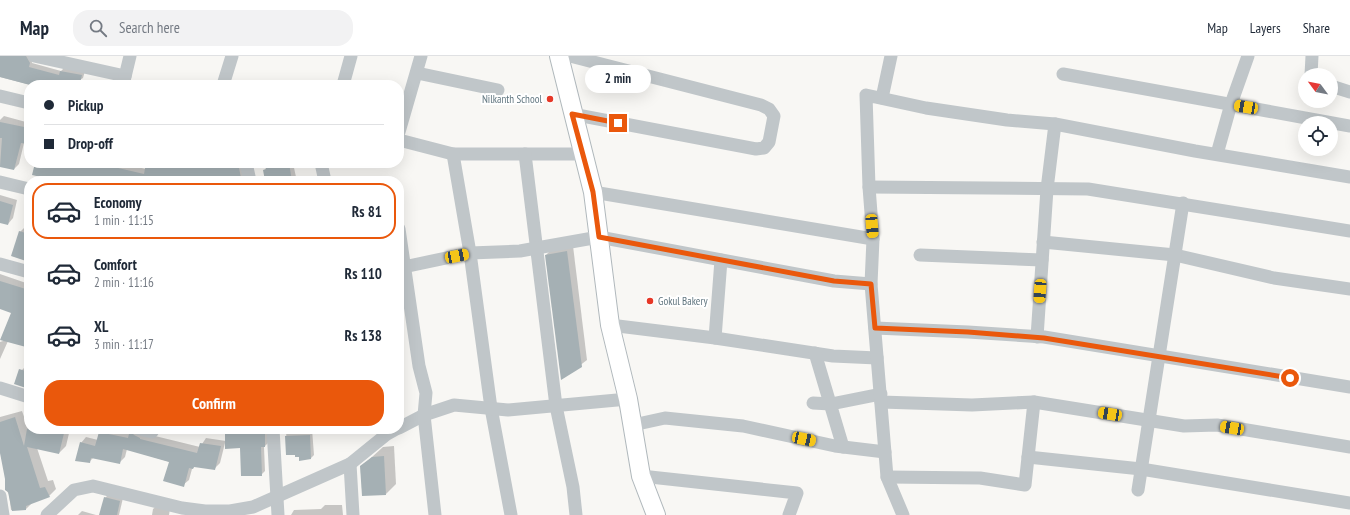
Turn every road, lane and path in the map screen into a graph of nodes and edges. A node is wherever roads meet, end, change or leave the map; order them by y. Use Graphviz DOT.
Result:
graph roads {
  1 [pos="34,56"];
  2 [pos="130,56"];
  3 [pos="232,56"];
  4 [pos="352,56"];
  5 [pos="421,56"];
  6 [pos="559,56"];
  7 [pos="570,56"];
  8 [pos="890,56"];
  9 [pos="1248,56"];
  10 [pos="1312,56"];
  11 [pos="1311,68"];
  12 [pos="417,73"];
  13 [pos="1063,74"];
  14 [pos="124,80"];
  15 [pos="225,80"];
  16 [pos="345,80"];
  17 [pos="1338,88"];
  18 [pos="498,90"];
  19 [pos="1350,92"];
  20 [pos="0,96"];
  21 [pos="882,98"];
  22 [pos="24,102"];
  23 [pos="1231,104"];
  24 [pos="572,114"];
  25 [pos="404,116"];
  26 [pos="1055,124"];
  27 [pos="1350,126"];
  28 [pos="404,141"];
  29 [pos="453,154"];
  30 [pos="525,154"];
  31 [pos="584,154"];
  32 [pos="1217,154"];
  33 [pos="1350,177"];
  34 [pos="0,182"];
  35 [pos="869,187"];
  36 [pos="24,188"];
  37 [pos="1047,189"];
  38 [pos="593,192"];
  39 [pos="1183,203"];
  40 [pos="1350,231"];
  41 [pos="599,237"];
  42 [pos="873,239"];
  43 [pos="1044,242"];
  44 [pos="537,248"];
  45 [pos="470,253"];
  46 [pos="920,255"];
  47 [pos="1175,255"];
  48 [pos="721,260"];
  49 [pos="1042,260"];
  50 [pos="0,264"];
  51 [pos="404,267"];
  52 [pos="24,271"];
  53 [pos="404,279"];
  54 [pos="871,284"];
  55 [pos="1350,289"];
  56 [pos="610,325"];
  57 [pos="875,328"];
  58 [pos="1037,337"];
  59 [pos="715,338"];
  60 [pos="815,353"];
  61 [pos="1159,355"];
  62 [pos="877,358"];
  63 [pos="1350,386"];
  64 [pos="0,388"];
  65 [pos="24,395"];
  66 [pos="881,398"];
  67 [pos="628,399"];
  68 [pos="1034,402"];
  69 [pos="813,403"];
  70 [pos="831,404"];
  71 [pos="556,406"];
  72 [pos="491,408"];
  73 [pos="424,415"];
  74 [pos="1149,420"];
  75 [pos="404,425"];
  76 [pos="633,425"];
  77 [pos="273,434"];
  78 [pos="382,434"];
  79 [pos="843,447"];
  80 [pos="1350,447"];
  81 [pos="886,452"];
  82 [pos="1028,457"];
  83 [pos="350,464"];
  84 [pos="1141,470"];
  85 [pos="641,476"];
  86 [pos="887,477"];
  87 [pos="1138,490"];
  88 [pos="0,496"];
  89 [pos="278,496"];
  90 [pos="1350,503"];
  91 [pos="180,512"];
  92 [pos="3,515"];
  93 [pos="47,515"];
  94 [pos="278,515"];
  95 [pos="353,515"];
  96 [pos="435,515"];
  97 [pos="511,515"];
  98 [pos="576,515"];
  99 [pos="656,515"];
  100 [pos="789,515"];
  101 [pos="904,515"];
  1 -- 14 [label="street"];
  2 -- 14 [label="street"];
  3 -- 15 [label="street"];
  4 -- 16 [label="street"];
  5 -- 12 [label="street"];
  6 -- 24 [label="main road"];
  7 -- 24 [label="street"];
  8 -- 21 [label="street"];
  9 -- 23 [label="street"];
  10 -- 11 [label="street"];
  12 -- 18 [label="street"];
  12 -- 25 [label="street"];
  13 -- 23 [label="street"];
  17 -- 19 [label="street"];
  20 -- 22 [label="street"];
  21 -- 26 [label="street"];
  21 -- 35 [label="street"];
  23 -- 27 [label="street"];
  23 -- 32 [label="street"];
  24 -- 31 [label="main road"];
  26 -- 32 [label="street"];
  26 -- 37 [label="street"];
  28 -- 29 [label="street"];
  29 -- 30 [label="street"];
  29 -- 45 [label="street"];
  30 -- 31 [label="street"];
  30 -- 44 [label="street"];
  31 -- 38 [label="main road"];
  32 -- 33 [label="street"];
  34 -- 36 [label="street"];
  35 -- 37 [label="street"];
  35 -- 42 [label="street"];
  37 -- 39 [label="street"];
  37 -- 43 [label="street"];
  38 -- 41 [label="main road"];
  38 -- 42 [label="street"];
  39 -- 40 [label="street"];
  39 -- 47 [label="street"];
  41 -- 44 [label="street"];
  41 -- 48 [label="street"];
  41 -- 56 [label="main road"];
  42 -- 54 [label="street"];
  43 -- 47 [label="street"];
  43 -- 49 [label="street"];
  44 -- 45 [label="street"];
  44 -- 71 [label="street"];
  45 -- 51 [label="street"];
  45 -- 72 [label="street"];
  46 -- 49 [label="street"];
  47 -- 55 [label="street"];
  47 -- 61 [label="street"];
  48 -- 54 [label="street"];
  48 -- 59 [label="street"];
  49 -- 58 [label="street"];
  50 -- 52 [label="street"];
  53 -- 73 [label="street"];
  54 -- 57 [label="street"];
  56 -- 59 [label="street"];
  56 -- 67 [label="main road"];
  57 -- 58 [label="street"];
  57 -- 62 [label="street"];
  58 -- 61 [label="street"];
  59 -- 60 [label="street"];
  60 -- 62 [label="street"];
  60 -- 70 [label="street"];
  61 -- 63 [label="street"];
  61 -- 74 [label="street"];
  62 -- 66 [label="street"];
  64 -- 65 [label="street"];
  66 -- 68 [label="street"];
  66 -- 70 [label="street"];
  66 -- 81 [label="street"];
  67 -- 71 [label="street"];
  67 -- 76 [label="main road"];
  68 -- 74 [label="street"];
  68 -- 82 [label="street"];
  69 -- 70 [label="street"];
  70 -- 79 [label="street"];
  71 -- 72 [label="street"];
  71 -- 98 [label="street"];
  72 -- 73 [label="street"];
  72 -- 97 [label="street"];
  73 -- 75 [label="street"];
  73 -- 96 [label="street"];
  74 -- 80 [label="street"];
  74 -- 84 [label="street"];
  76 -- 79 [label="street"];
  76 -- 85 [label="main road"];
  77 -- 89 [label="street"];
  78 -- 83 [label="street"];
  79 -- 81 [label="street"];
  81 -- 86 [label="street"];
  82 -- 84 [label="street"];
  82 -- 86 [label="street"];
  83 -- 89 [label="street"];
  83 -- 95 [label="street"];
  84 -- 87 [label="street"];
  84 -- 90 [label="street"];
  85 -- 99 [label="main road"];
  85 -- 100 [label="street"];
  86 -- 101 [label="street"];
  88 -- 92 [label="street"];
  89 -- 91 [label="street"];
  89 -- 94 [label="street"];
  91 -- 93 [label="street"];
}
